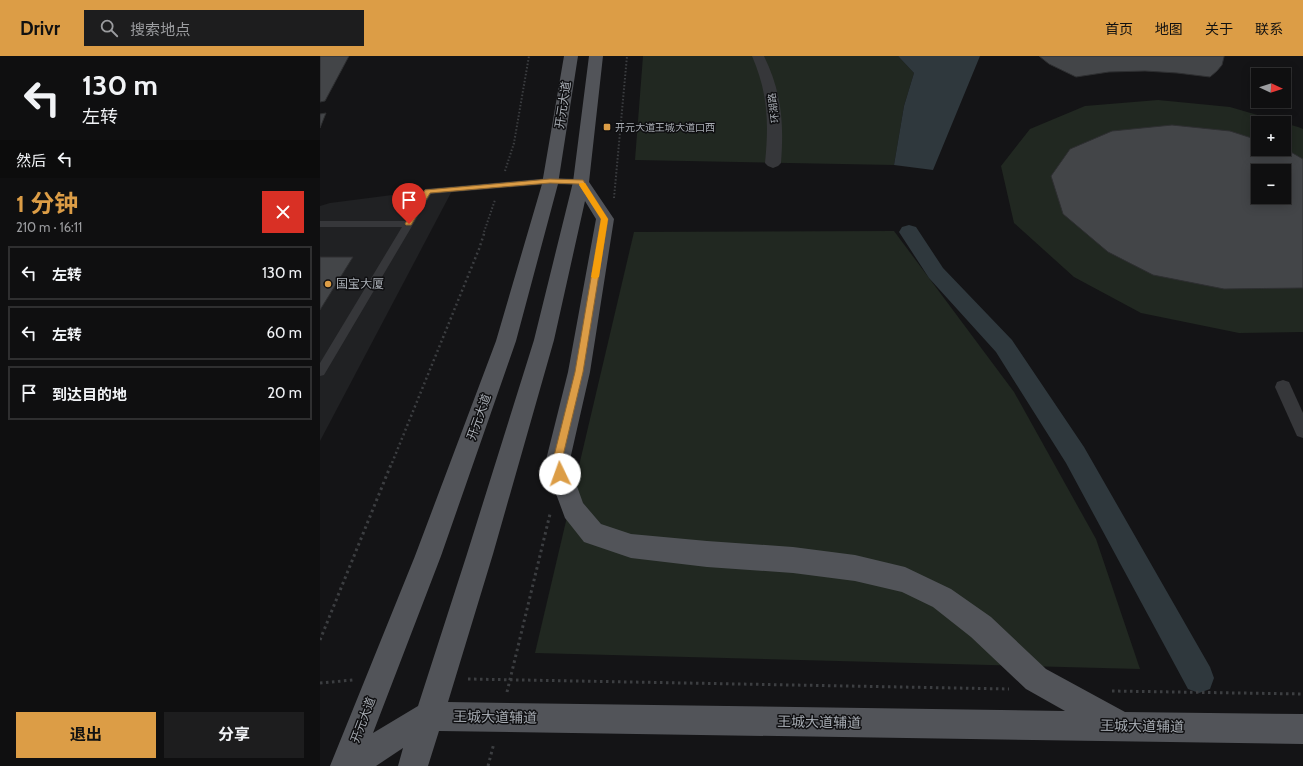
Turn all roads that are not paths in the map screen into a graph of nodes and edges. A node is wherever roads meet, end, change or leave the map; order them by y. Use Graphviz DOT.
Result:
graph roads {
  1 [pos="571,56"];
  2 [pos="596,56"];
  3 [pos="758,56"];
  4 [pos="773,163"];
  5 [pos="550,181"];
  6 [pos="581,182"];
  7 [pos="320,224"];
  8 [pos="409,224"];
  9 [pos="320,372"];
  10 [pos="1283,387"];
  11 [pos="1303,431"];
  12 [pos="428,716"];
  13 [pos="1123,726"];
  14 [pos="1303,729"];
  15 [pos="347,766"];
  16 [pos="413,766"];
  1 -- 5 [label="main road, 开元大道"];
  2 -- 6 [label="main road"];
  3 -- 4 [label="street, 环湖路"];
  5 -- 6 [label="lane"];
  5 -- 8 [label="lane"];
  5 -- 15 [label="main road, 开元大道"];
  6 -- 12 [label="main road"];
  6 -- 13 [label="main road"];
  7 -- 8 [label="lane"];
  8 -- 9 [label="lane"];
  10 -- 11 [label="street"];
  12 -- 13 [label="main road, 王城大道辅道"];
  12 -- 15 [label="main road"];
  12 -- 16 [label="main road"];
  13 -- 14 [label="main road, 王城大道辅道"];
}
